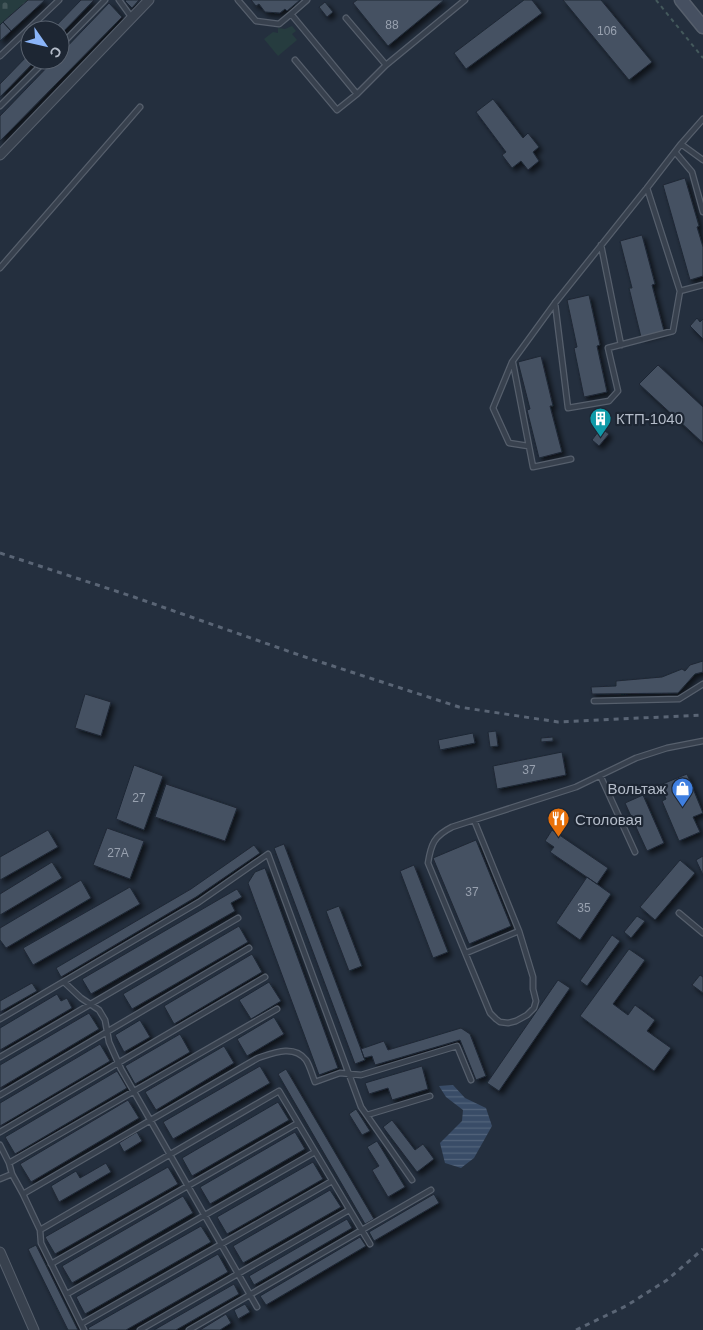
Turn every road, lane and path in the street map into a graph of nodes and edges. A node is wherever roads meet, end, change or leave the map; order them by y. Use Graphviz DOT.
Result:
graph roads {
  1 [pos="59,0"];
  2 [pos="105,0"];
  3 [pos="119,0"];
  4 [pos="149,0"];
  5 [pos="238,0"];
  6 [pos="307,0"];
  7 [pos="465,0"];
  8 [pos="656,0"];
  9 [pos="681,0"];
  10 [pos="291,14"];
  11 [pos="132,18"];
  12 [pos="346,18"];
  13 [pos="703,27"];
  14 [pos="70,36"];
  15 [pos="0,56"];
  16 [pos="703,58"];
  17 [pos="295,60"];
  18 [pos="386,65"];
  19 [pos="36,70"];
  20 [pos="357,94"];
  21 [pos="0,106"];
  22 [pos="140,107"];
  23 [pos="703,119"];
  24 [pos="681,144"];
  25 [pos="675,152"];
  26 [pos="0,155"];
  27 [pos="703,160"];
  28 [pos="647,188"];
  29 [pos="703,212"];
  30 [pos="602,245"];
  31 [pos="0,268"];
  32 [pos="703,284"];
  33 [pos="680,292"];
  34 [pos="555,303"];
  35 [pos="621,345"];
  36 [pos="512,362"];
  37 [pos="528,446"];
  38 [pos="571,459"];
  39 [pos="703,684"];
  40 [pos="594,700"];
  41 [pos="703,741"];
  42 [pos="600,775"];
  43 [pos="474,820"];
  44 [pos="635,852"];
  45 [pos="678,913"];
  46 [pos="238,918"];
  47 [pos="519,931"];
  48 [pos="703,933"];
  49 [pos="250,948"];
  50 [pos="466,953"];
  51 [pos="265,977"];
  52 [pos="64,982"];
  53 [pos="91,1004"];
  54 [pos="277,1009"];
  55 [pos="0,1019"];
  56 [pos="108,1032"];
  57 [pos="0,1057"];
  58 [pos="119,1062"];
  59 [pos="349,1073"];
  60 [pos="471,1080"];
  61 [pos="134,1091"];
  62 [pos="0,1095"];
  63 [pos="430,1096"];
  64 [pos="366,1115"];
  65 [pos="151,1120"];
  66 [pos="298,1123"];
  67 [pos="0,1132"];
  68 [pos="0,1145"];
  69 [pos="315,1152"];
  70 [pos="170,1154"];
  71 [pos="9,1164"];
  72 [pos="12,1174"];
  73 [pos="0,1178"];
  74 [pos="412,1180"];
  75 [pos="332,1181"];
  76 [pos="188,1186"];
  77 [pos="432,1190"];
  78 [pos="23,1194"];
  79 [pos="349,1210"];
  80 [pos="205,1215"];
  81 [pos="40,1230"];
  82 [pos="361,1230"];
  83 [pos="221,1244"];
  84 [pos="370,1244"];
  85 [pos="0,1252"];
  86 [pos="51,1264"];
  87 [pos="238,1274"];
  88 [pos="67,1294"];
  89 [pos="250,1294"];
  90 [pos="257,1307"];
  91 [pos="81,1324"];
  92 [pos="34,1330"];
  93 [pos="84,1330"];
  94 [pos="140,1330"];
  95 [pos="189,1330"];
  1 -- 15 [label="lane"];
  2 -- 14 [label="lane"];
  3 -- 11 [label="lane"];
  4 -- 11 [label="street"];
  5 -- 10 [label="lane"];
  6 -- 10 [label="lane"];
  7 -- 18 [label="lane"];
  8 -- 16 [label="path"];
  9 -- 13 [label="main road"];
  10 -- 20 [label="lane"];
  11 -- 26 [label="street"];
  12 -- 18 [label="lane"];
  17 -- 20 [label="lane"];
  18 -- 20 [label="lane"];
  19 -- 21 [label="lane"];
  22 -- 31 [label="lane"];
  23 -- 24 [label="lane"];
  24 -- 25 [label="lane"];
  24 -- 27 [label="lane"];
  25 -- 28 [label="lane"];
  25 -- 29 [label="lane"];
  28 -- 30 [label="lane"];
  28 -- 33 [label="lane"];
  30 -- 34 [label="lane"];
  30 -- 35 [label="lane"];
  32 -- 33 [label="lane"];
  33 -- 35 [label="lane"];
  34 -- 35 [label="lane"];
  34 -- 36 [label="lane"];
  36 -- 37 [label="lane"];
  36 -- 37 [label="lane"];
  37 -- 38 [label="lane"];
  39 -- 40 [label="lane"];
  41 -- 42 [label="lane"];
  42 -- 43 [label="lane"];
  42 -- 44 [label="lane"];
  43 -- 47 [label="lane"];
  43 -- 50 [label="lane"];
  45 -- 48 [label="lane"];
  46 -- 53 [label="lane"];
  47 -- 50 [label="lane"];
  47 -- 50 [label="lane"];
  49 -- 56 [label="lane"];
  51 -- 58 [label="lane"];
  52 -- 53 [label="lane"];
  52 -- 55 [label="lane"];
  52 -- 59 [label="lane"];
  53 -- 56 [label="lane"];
  53 -- 57 [label="lane"];
  54 -- 61 [label="lane"];
  56 -- 58 [label="lane"];
  56 -- 62 [label="lane"];
  58 -- 61 [label="lane"];
  58 -- 67 [label="lane"];
  59 -- 60 [label="lane"];
  59 -- 64 [label="lane"];
  59 -- 65 [label="lane"];
  61 -- 65 [label="lane"];
  61 -- 71 [label="lane"];
  63 -- 64 [label="lane"];
  64 -- 74 [label="lane"];
  65 -- 70 [label="lane"];
  65 -- 78 [label="lane"];
  66 -- 69 [label="lane"];
  66 -- 70 [label="lane"];
  66 -- 76 [label="lane"];
  68 -- 71 [label="lane"];
  69 -- 75 [label="lane"];
  69 -- 80 [label="lane"];
  70 -- 76 [label="lane"];
  70 -- 81 [label="lane"];
  71 -- 72 [label="lane"];
  72 -- 73 [label="lane"];
  72 -- 78 [label="lane"];
  75 -- 79 [label="lane"];
  75 -- 83 [label="lane"];
  76 -- 80 [label="lane"];
  76 -- 86 [label="lane"];
  77 -- 82 [label="lane"];
  78 -- 81 [label="lane"];
  79 -- 82 [label="lane"];
  79 -- 87 [label="lane"];
  80 -- 83 [label="lane"];
  80 -- 88 [label="lane"];
  81 -- 86 [label="lane"];
  82 -- 84 [label="lane"];
  82 -- 89 [label="lane"];
  83 -- 87 [label="lane"];
  83 -- 91 [label="lane"];
  85 -- 92 [label="street"];
  86 -- 88 [label="lane"];
  87 -- 89 [label="lane"];
  87 -- 94 [label="lane"];
  88 -- 91 [label="lane"];
  89 -- 90 [label="lane"];
  89 -- 95 [label="lane"];
  91 -- 93 [label="lane"];
}
